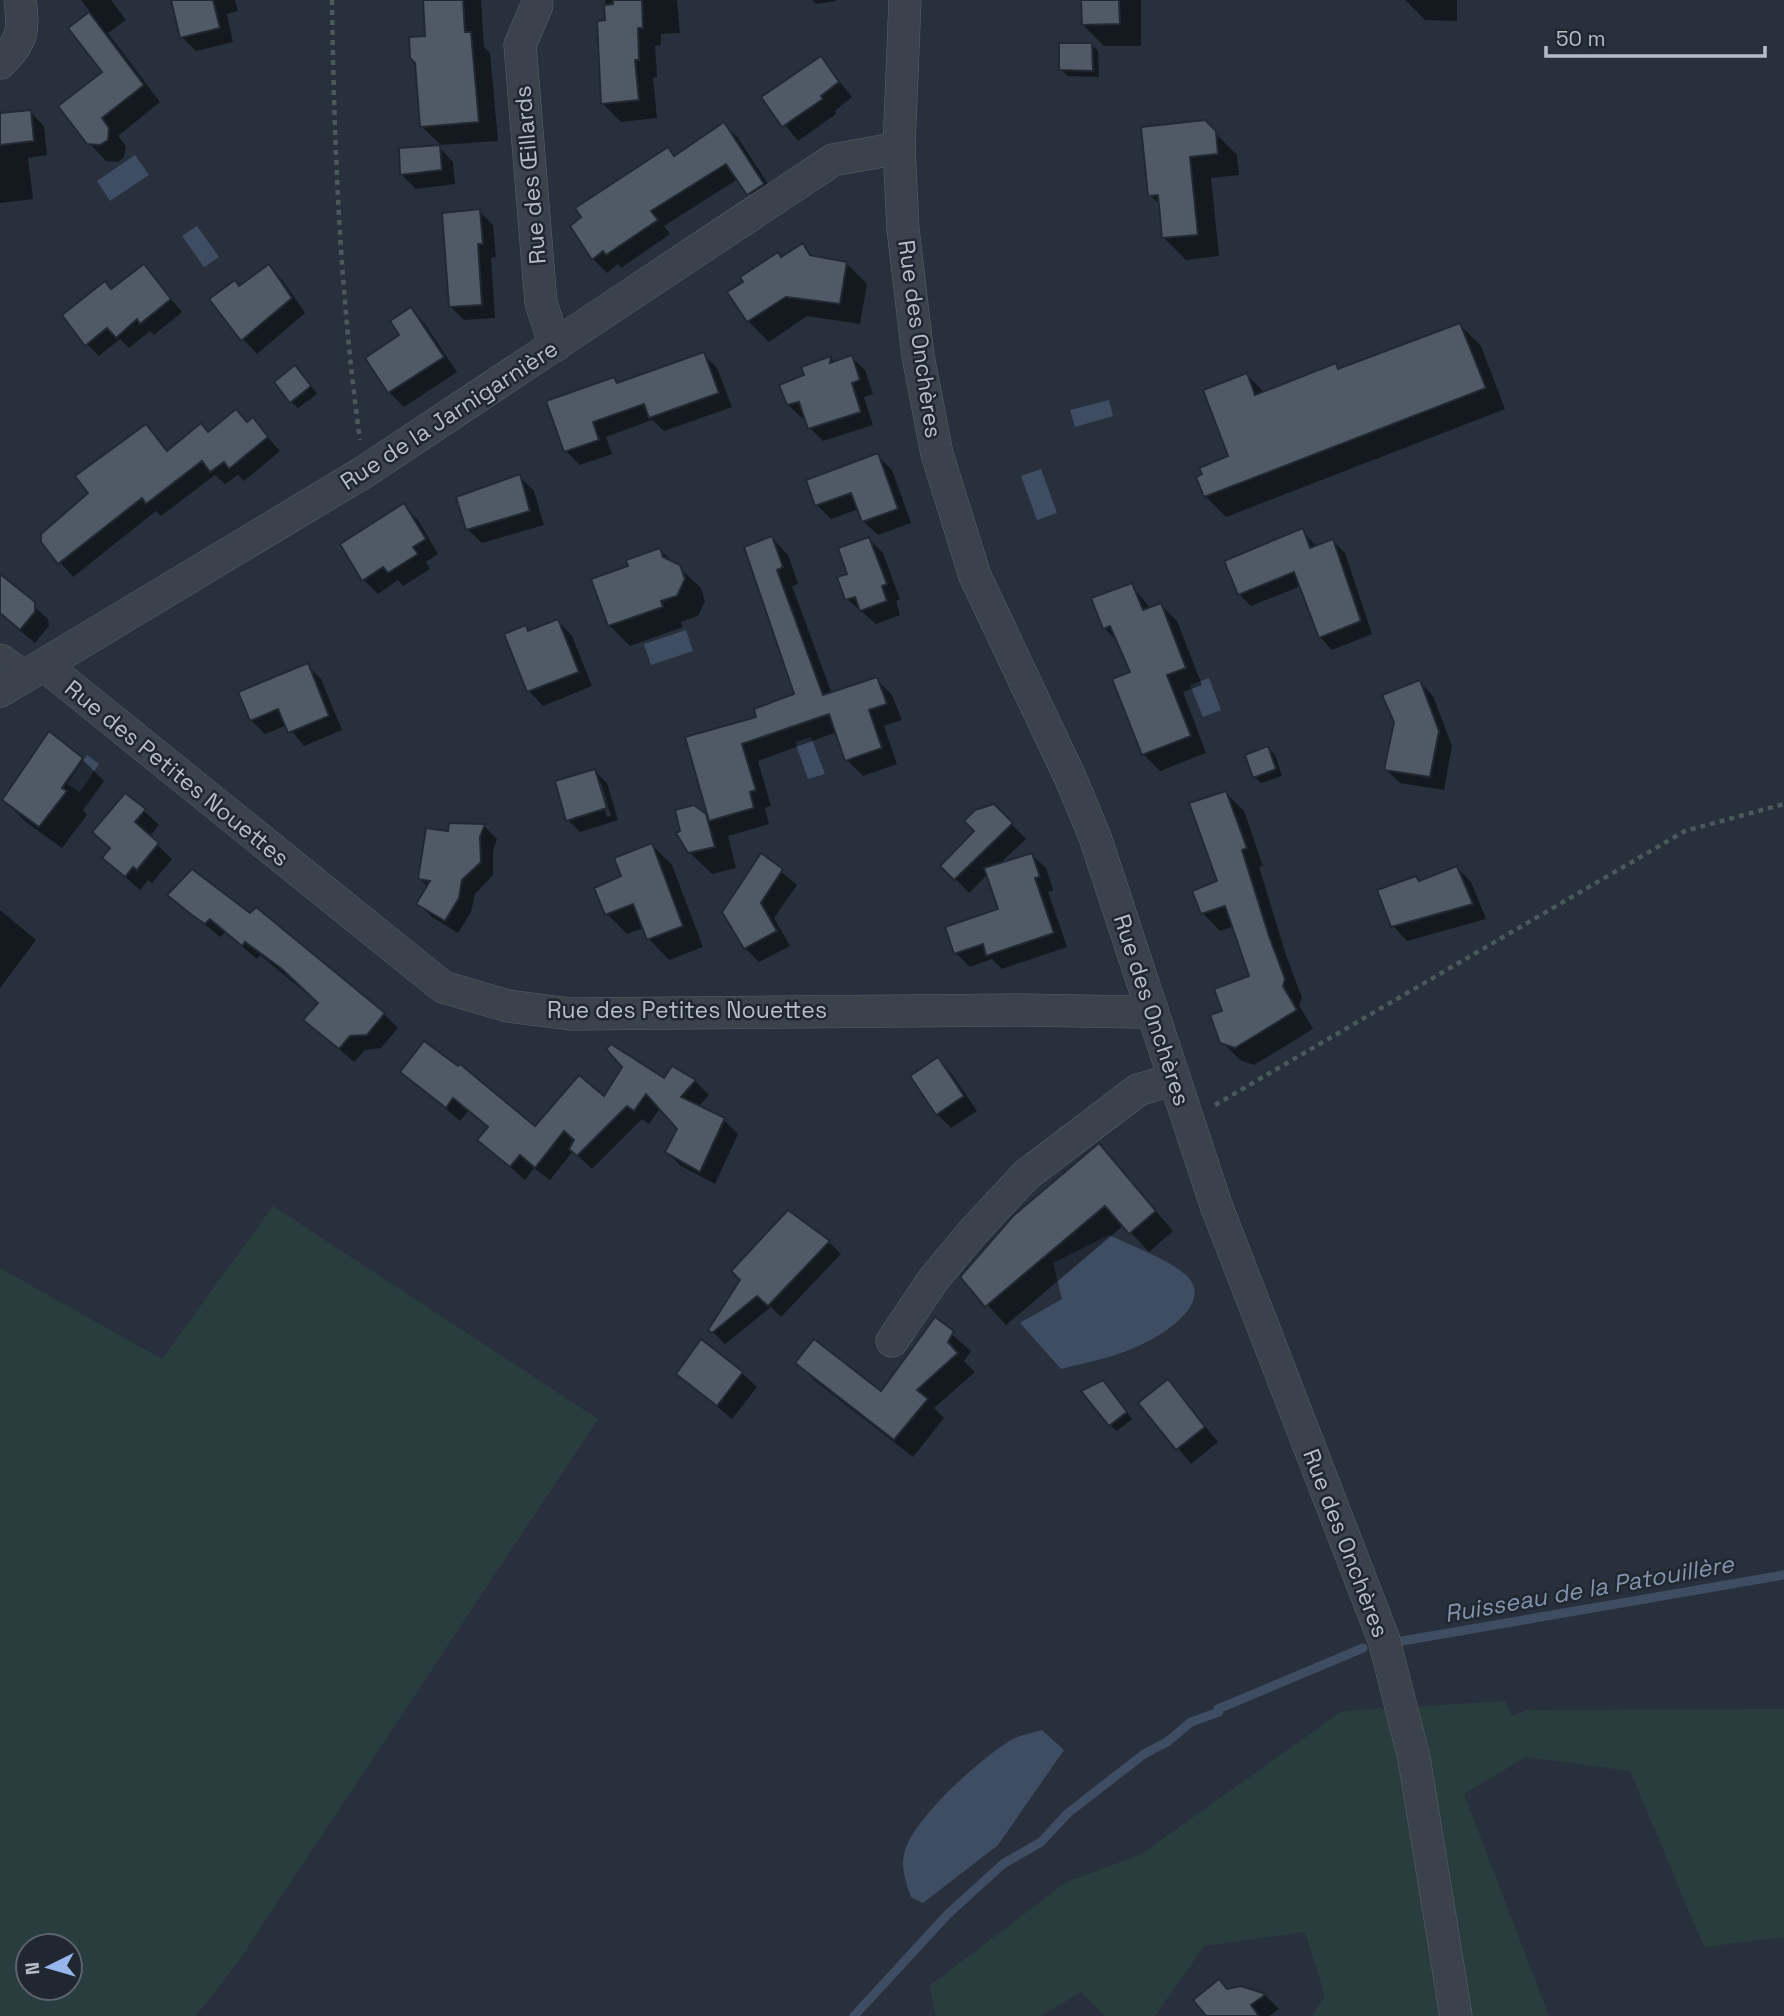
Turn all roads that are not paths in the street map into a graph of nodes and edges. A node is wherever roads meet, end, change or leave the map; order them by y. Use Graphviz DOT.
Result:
graph roads {
  1 [pos="20,0"];
  2 [pos="905,0"];
  3 [pos="537,5"];
  4 [pos="0,63"];
  5 [pos="899,148"];
  6 [pos="555,346"];
  7 [pos="17,673"];
  8 [pos="1152,1009"];
  9 [pos="1174,1079"];
  10 [pos="892,1341"];
  11 [pos="1456,2016"];
  1 -- 4 [label="street"];
  2 -- 5 [label="street, Rue des Onchères"];
  3 -- 6 [label="street, Rue des Œillards"];
  5 -- 6 [label="street, Rue de la Jarnigarnière"];
  5 -- 8 [label="street, Rue des Onchères"];
  6 -- 7 [label="street, Rue de la Jarnigarnière"];
  7 -- 8 [label="street, Rue des Petites Nouettes"];
  8 -- 9 [label="street, Rue des Onchères"];
  9 -- 10 [label="street"];
  9 -- 11 [label="street, Rue des Onchères"];
}
